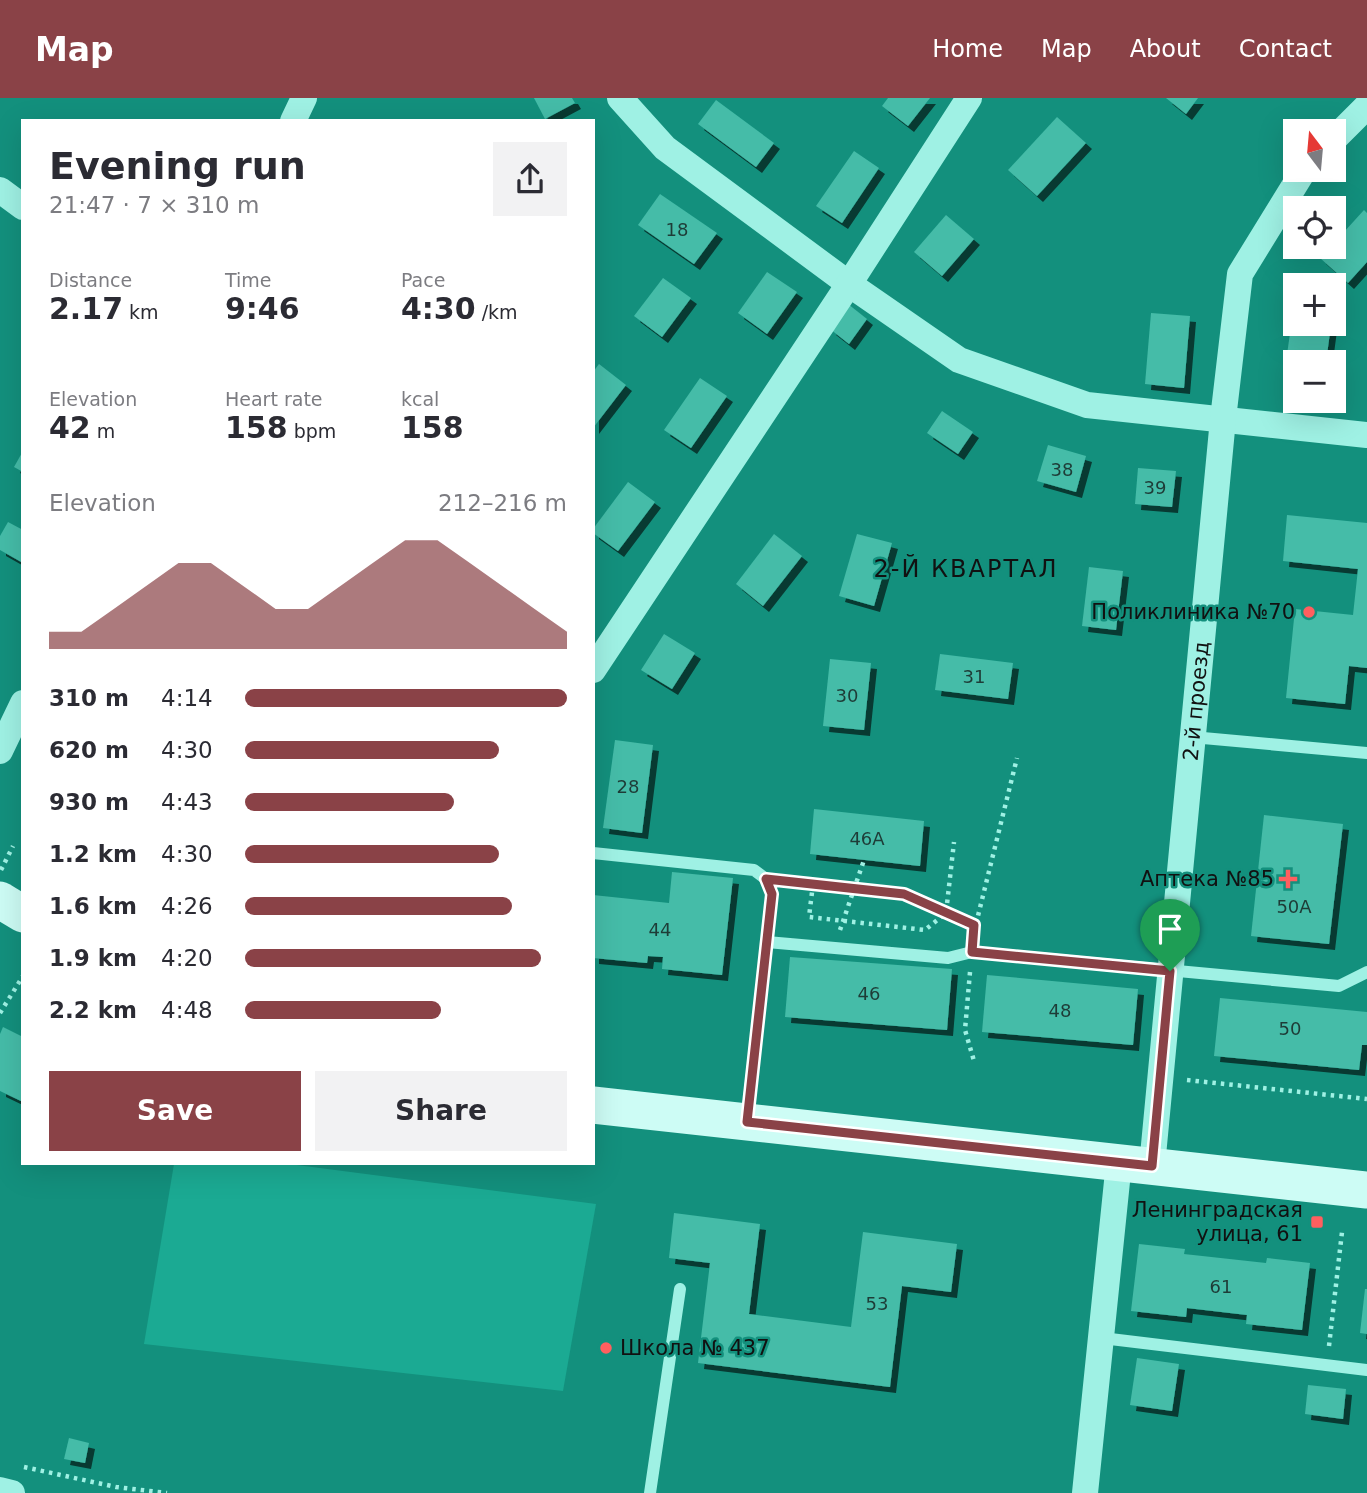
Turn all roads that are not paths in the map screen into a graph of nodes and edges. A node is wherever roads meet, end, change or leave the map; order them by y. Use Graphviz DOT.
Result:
graph roads {
  1 [pos="304,98"];
  2 [pos="620,98"];
  3 [pos="969,98"];
  4 [pos="1367,106"];
  5 [pos="294,119"];
  6 [pos="1346,127"];
  7 [pos="1297,182"];
  8 [pos="0,190"];
  9 [pos="21,206"];
  10 [pos="849,285"];
  11 [pos="1223,419"];
  12 [pos="1367,435"];
  13 [pos="595,667"];
  14 [pos="21,707"];
  15 [pos="1192,737"];
  16 [pos="0,751"];
  17 [pos="1367,753"];
  18 [pos="595,853"];
  19 [pos="0,900"];
  20 [pos="21,913"];
  21 [pos="767,942"];
  22 [pos="1170,971"];
  23 [pos="1367,972"];
  24 [pos="595,1105"];
  25 [pos="747,1122"];
  26 [pos="1136,1164"];
  27 [pos="1367,1190"];
  28 [pos="680,1289"];
  29 [pos="1102,1338"];
  30 [pos="1367,1370"];
  31 [pos="0,1490"];
  32 [pos="12,1493"];
  33 [pos="650,1493"];
  34 [pos="1085,1493"];
  1 -- 5 [label="street"];
  2 -- 10 [label="street"];
  3 -- 10 [label="street"];
  4 -- 6 [label="street"];
  7 -- 11 [label="street, 2-й проезд"];
  8 -- 9 [label="street"];
  10 -- 11 [label="street"];
  10 -- 13 [label="street"];
  11 -- 12 [label="street"];
  11 -- 15 [label="street, 2-й проезд"];
  14 -- 16 [label="street"];
  15 -- 17 [label="lane"];
  15 -- 22 [label="street, 2-й проезд"];
  18 -- 21 [label="lane"];
  19 -- 20 [label="main road"];
  21 -- 22 [label="lane"];
  21 -- 25 [label="lane"];
  22 -- 23 [label="lane"];
  22 -- 26 [label="street, 2-й проезд"];
  24 -- 25 [label="main road"];
  25 -- 26 [label="main road"];
  26 -- 27 [label="main road"];
  26 -- 29 [label="street, 2-й проезд"];
  28 -- 33 [label="lane"];
  29 -- 30 [label="lane"];
  29 -- 34 [label="street, 2-й проезд"];
  31 -- 32 [label="street"];
}
